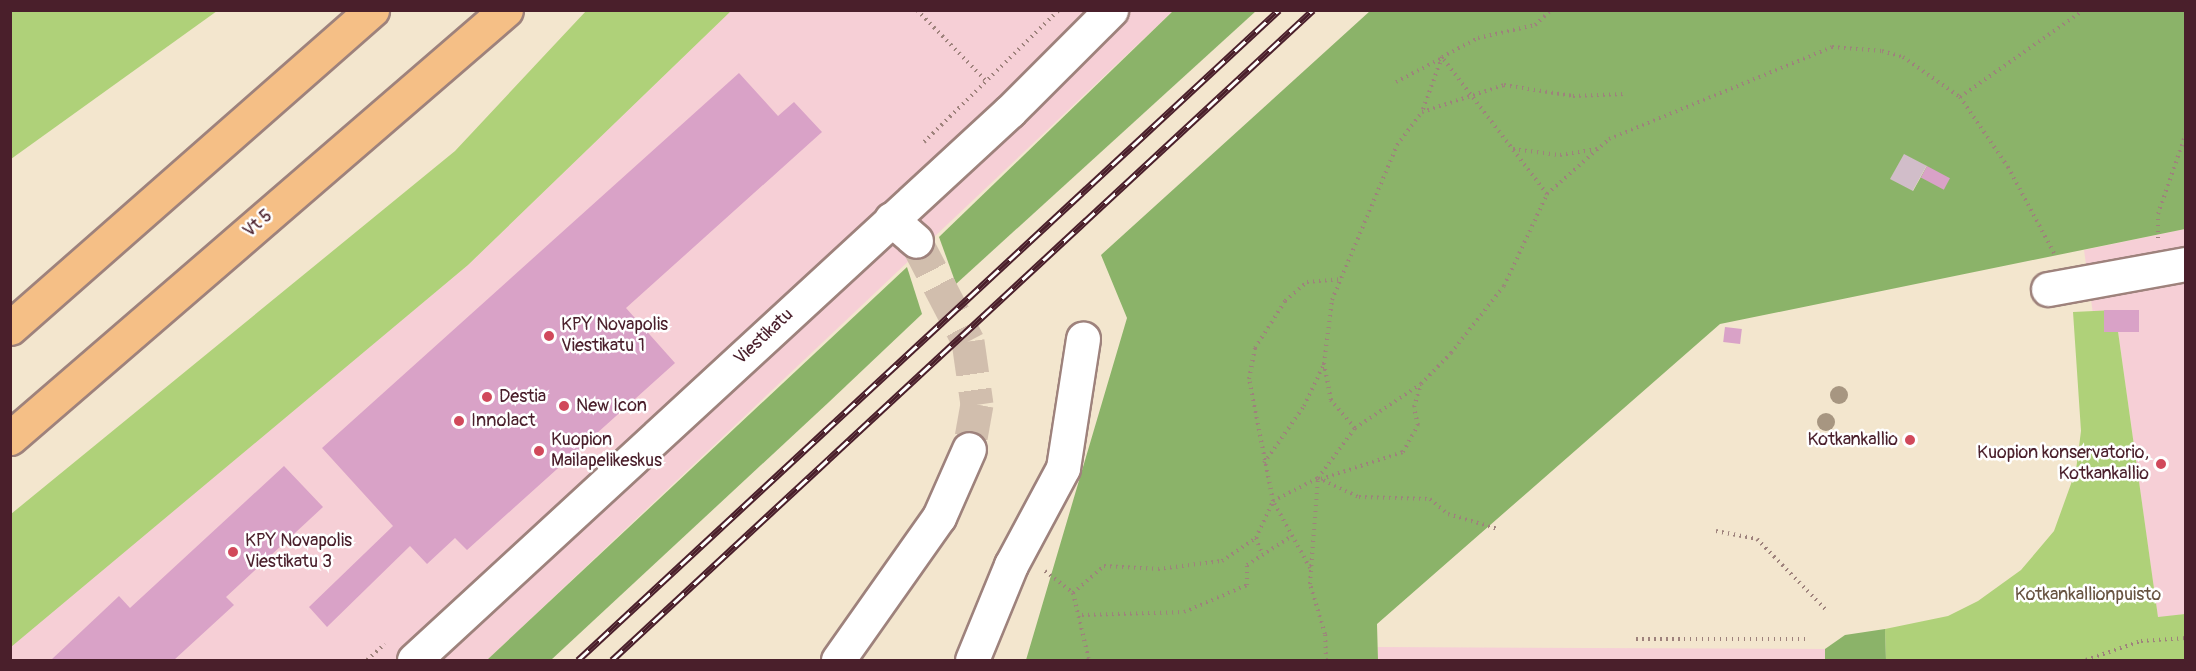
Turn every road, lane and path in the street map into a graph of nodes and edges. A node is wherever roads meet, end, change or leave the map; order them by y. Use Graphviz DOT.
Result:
graph roads {
  1 [pos="372,10"];
  2 [pos="507,10"];
  3 [pos="917,10"];
  4 [pos="1059,10"];
  5 [pos="1111,10"];
  6 [pos="1551,10"];
  7 [pos="2084,10"];
  8 [pos="1442,57"];
  9 [pos="986,81"];
  10 [pos="1396,82"];
  11 [pos="1470,94"];
  12 [pos="1624,94"];
  13 [pos="1960,97"];
  14 [pos="1010,111"];
  15 [pos="1422,112"];
  16 [pos="2186,133"];
  17 [pos="1512,149"];
  18 [pos="1598,149"];
  19 [pos="1546,194"];
  20 [pos="891,219"];
  21 [pos="916,241"];
  22 [pos="2171,267"];
  23 [pos="1342,279"];
  24 [pos="2059,287"];
  25 [pos="10,328"];
  26 [pos="1083,339"];
  27 [pos="1324,364"];
  28 [pos="1421,384"];
  29 [pos="1355,428"];
  30 [pos="10,438"];
  31 [pos="969,449"];
  32 [pos="1264,464"];
  33 [pos="1319,479"];
  34 [pos="1273,501"];
  35 [pos="1498,529"];
  36 [pos="1716,531"];
  37 [pos="1292,536"];
  38 [pos="1256,538"];
  39 [pos="1262,554"];
  40 [pos="1045,570"];
  41 [pos="1311,570"];
  42 [pos="1073,592"];
  43 [pos="1827,611"];
  44 [pos="1082,615"];
  45 [pos="2186,638"];
  46 [pos="1636,639"];
  47 [pos="1805,639"];
  48 [pos="414,660"];
  49 [pos="838,660"];
  50 [pos="972,660"];
  51 [pos="1089,660"];
  52 [pos="1326,660"];
  53 [pos="2086,660"];
  1 -- 25 [label="highway"];
  2 -- 30 [label="highway, Vt 5"];
  3 -- 9 [label="path"];
  4 -- 9 [label="path"];
  5 -- 14 [label="street, Viestikatu"];
  6 -- 8 [label="path"];
  7 -- 13 [label="path"];
  8 -- 10 [label="path"];
  8 -- 11 [label="path"];
  8 -- 15 [label="path"];
  9 -- 14 [label="path"];
  11 -- 12 [label="path"];
  11 -- 15 [label="path"];
  11 -- 17 [label="path"];
  13 -- 18 [label="path"];
  13 -- 24 [label="path"];
  14 -- 20 [label="street, Viestikatu"];
  15 -- 23 [label="path"];
  16 -- 22 [label="path"];
  17 -- 18 [label="path"];
  17 -- 19 [label="path"];
  18 -- 19 [label="path"];
  19 -- 28 [label="path"];
  20 -- 21 [label="street"];
  20 -- 48 [label="street, Viestikatu"];
  22 -- 24 [label="street"];
  23 -- 27 [label="path"];
  23 -- 32 [label="path"];
  26 -- 50 [label="street"];
  27 -- 29 [label="path"];
  27 -- 32 [label="path"];
  28 -- 29 [label="path"];
  28 -- 33 [label="path"];
  29 -- 33 [label="path"];
  31 -- 49 [label="street"];
  32 -- 34 [label="path"];
  33 -- 34 [label="path"];
  33 -- 35 [label="path"];
  33 -- 41 [label="path"];
  34 -- 37 [label="path"];
  34 -- 38 [label="path"];
  36 -- 43 [label="path"];
  37 -- 39 [label="path"];
  37 -- 41 [label="path"];
  38 -- 39 [label="path"];
  38 -- 42 [label="path"];
  39 -- 44 [label="path"];
  40 -- 42 [label="path"];
  41 -- 52 [label="path"];
  42 -- 44 [label="path"];
  44 -- 51 [label="path"];
  45 -- 53 [label="path"];
  46 -- 47 [label="path"];
}
